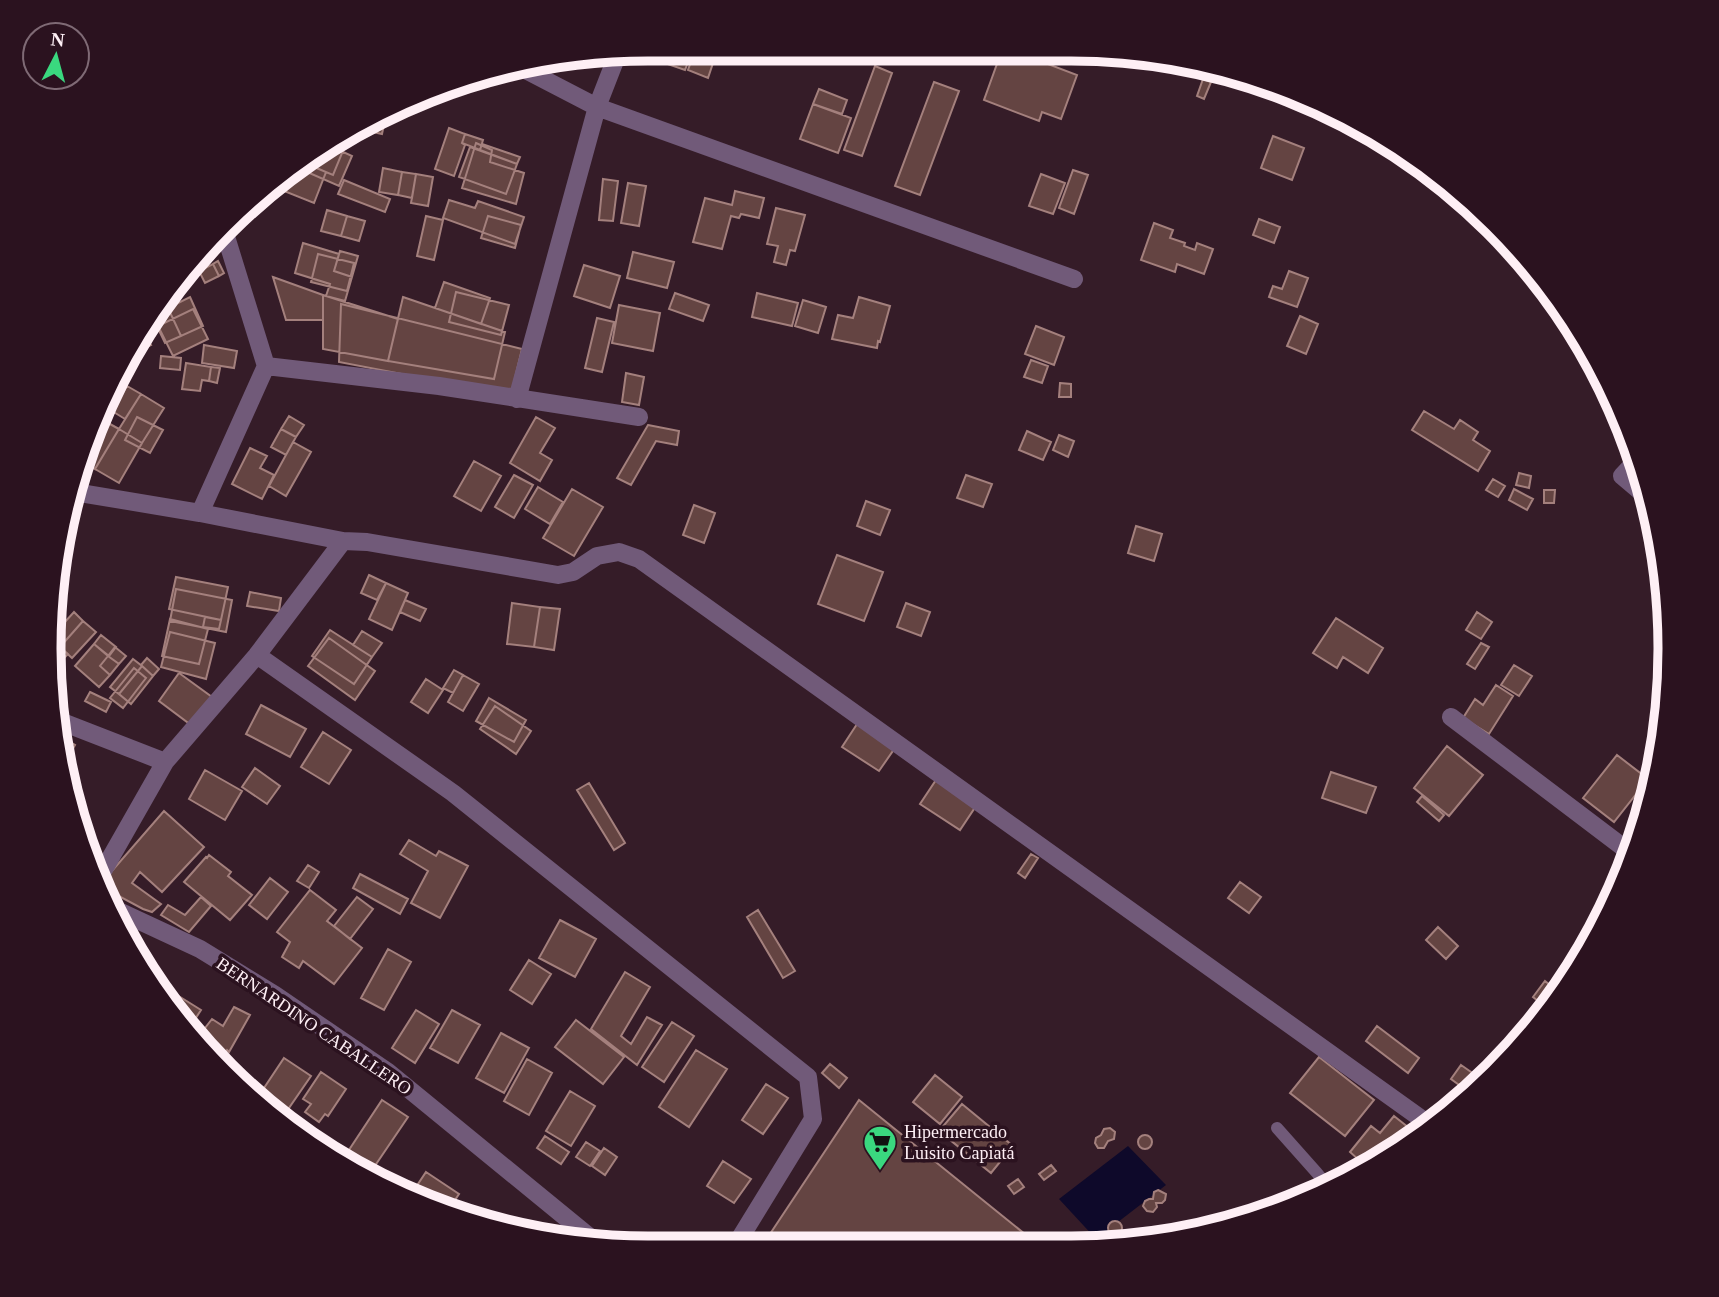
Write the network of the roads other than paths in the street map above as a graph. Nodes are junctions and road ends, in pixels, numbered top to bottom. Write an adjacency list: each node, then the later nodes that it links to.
1 (614, 63): 3 (street)
2 (532, 73): 3 (street)
3 (597, 107): 5 (street); 7 (street)
4 (227, 240): 6 (street)
5 (1074, 279)
6 (266, 366): 7 (street); 12 (street)
7 (517, 399): 8 (street)
8 (639, 417)
9 (1629, 468): 10 (street)
10 (1635, 487)
11 (82, 493): 12 (street)
12 (200, 513): 13 (street)
13 (343, 541): 14 (street); 21 (street)
14 (257, 655): 17 (street); 25 (street)
15 (1451, 716): 18 (street)
16 (66, 723): 17 (street)
17 (165, 762): 19 (street)
18 (1623, 847)
19 (104, 869)
20 (125, 914): 24 (street, BERNARDINO CABALLERO)
21 (1421, 1119)
22 (1278, 1129): 23 (lane)
23 (1322, 1179)
24 (583, 1232)
25 (741, 1236)

